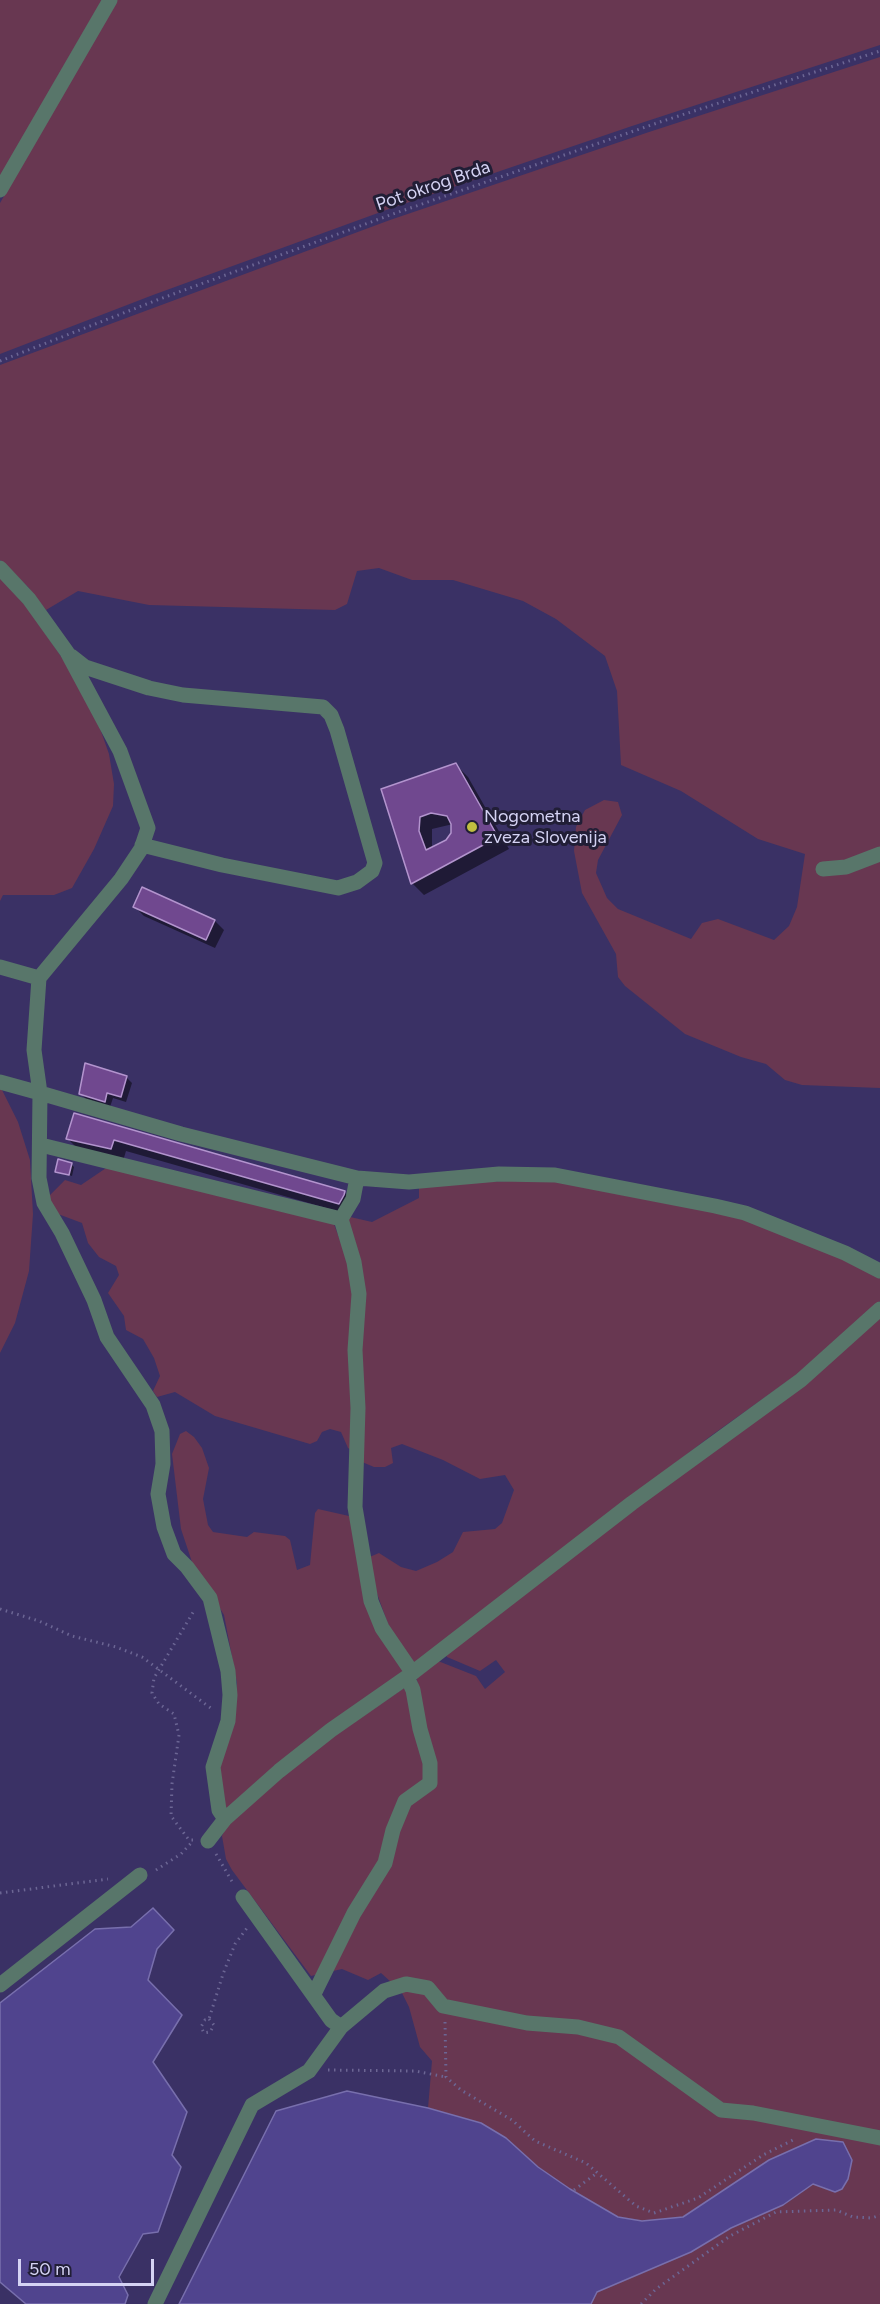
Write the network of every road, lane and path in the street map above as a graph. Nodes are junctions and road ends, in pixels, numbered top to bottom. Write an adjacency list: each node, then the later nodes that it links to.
1 (110, 0): 3 (street)
2 (880, 51): 4 (path, Pot okrog Brda)
3 (0, 190)
4 (0, 361)
5 (0, 568): 6 (street)
6 (67, 652): 7 (street); 7 (street)
7 (142, 845): 11 (street)
8 (880, 854): 9 (street)
9 (823, 869)
10 (0, 967): 11 (street)
11 (39, 978): 13 (street)
12 (0, 1082): 13 (street)
13 (40, 1093): 14 (street); 15 (street)
14 (41, 1145): 16 (street); 23 (street)
15 (357, 1178): 16 (street); 17 (street)
16 (341, 1219): 22 (street)
17 (880, 1271)
18 (880, 1309): 22 (street)
19 (200, 1604): 21 (path)
20 (0, 1609): 21 (path)
21 (160, 1669): 23 (path); 25 (path)
22 (409, 1675): 24 (street); 31 (street)
23 (228, 1721): 24 (street)
24 (225, 1819): 25 (street)
25 (201, 1840): 26 (path); 28 (path)
26 (140, 1875): 27 (path); 30 (street)
27 (0, 1893)
28 (243, 1897): 29 (street)
29 (257, 1918): 31 (street); 33 (path)
30 (0, 1985)
31 (314, 1994): 34 (street)
32 (443, 2006): 34 (street); 36 (path); 38 (street)
33 (209, 2019): 33 (path)
34 (341, 2027): 35 (street)
35 (309, 2071): 36 (path); 42 (street)
36 (446, 2077): 39 (path)
37 (800, 2138): 39 (path)
38 (880, 2138)
39 (597, 2173): 40 (path)
40 (574, 2190)
41 (880, 2215): 43 (path)
42 (155, 2304)
43 (641, 2304)

